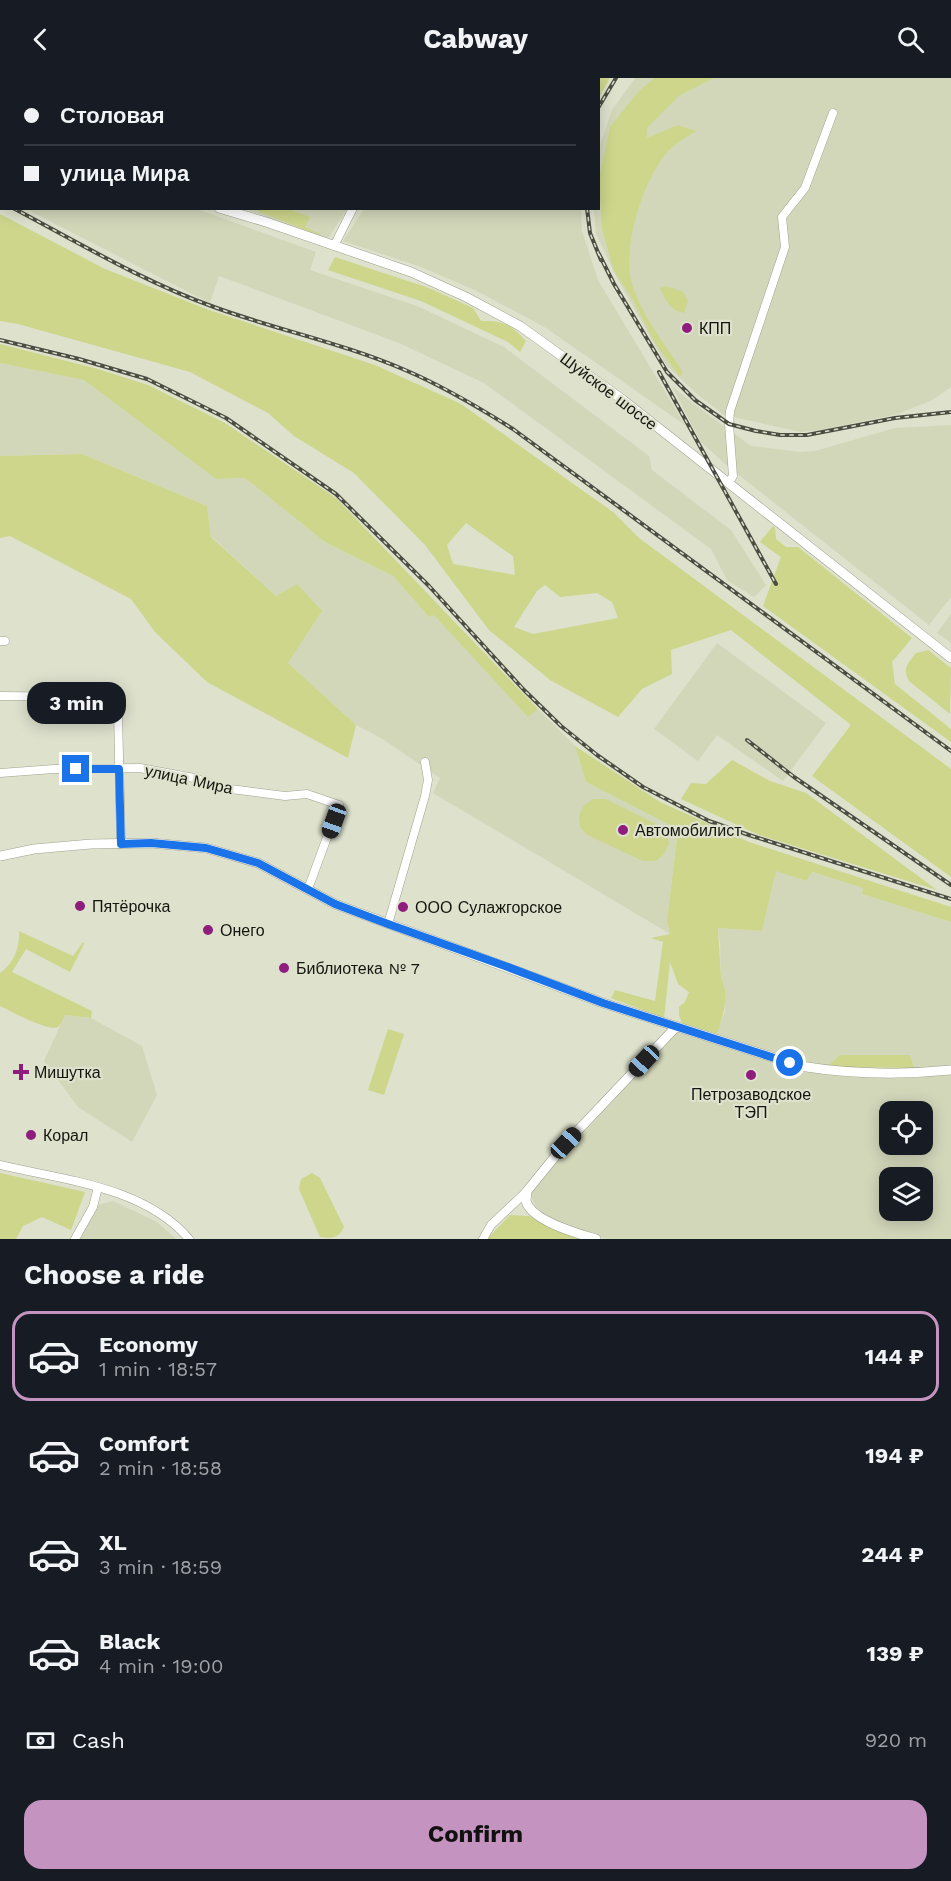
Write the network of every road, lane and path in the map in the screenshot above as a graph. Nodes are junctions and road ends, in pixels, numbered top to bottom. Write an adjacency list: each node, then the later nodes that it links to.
1 (833, 113): 5 (street)
2 (225, 210): 4 (main road, Шуйское шоссе)
3 (352, 210): 4 (street)
4 (334, 246): 5 (main road, Шуйское шоссе)
5 (729, 482): 6 (main road, Шуйское шоссе)
6 (951, 658)
7 (0, 696): 9 (street)
8 (425, 762): 14 (street)
9 (119, 769): 10 (street, улица Мира); 11 (street); 13 (street, улица Мира)
10 (0, 773)
11 (121, 844): 12 (main road); 13 (main road)
12 (0, 855)
13 (308, 889): 14 (main road)
14 (388, 924): 15 (main road)
15 (675, 1028): 16 (main road); 19 (main road)
16 (951, 1070)
17 (0, 1165): 18 (street)
18 (98, 1187): 20 (street); 21 (street)
19 (527, 1191): 22 (street); 23 (main road)
20 (75, 1239)
21 (189, 1239)
22 (483, 1239)
23 (596, 1239)

